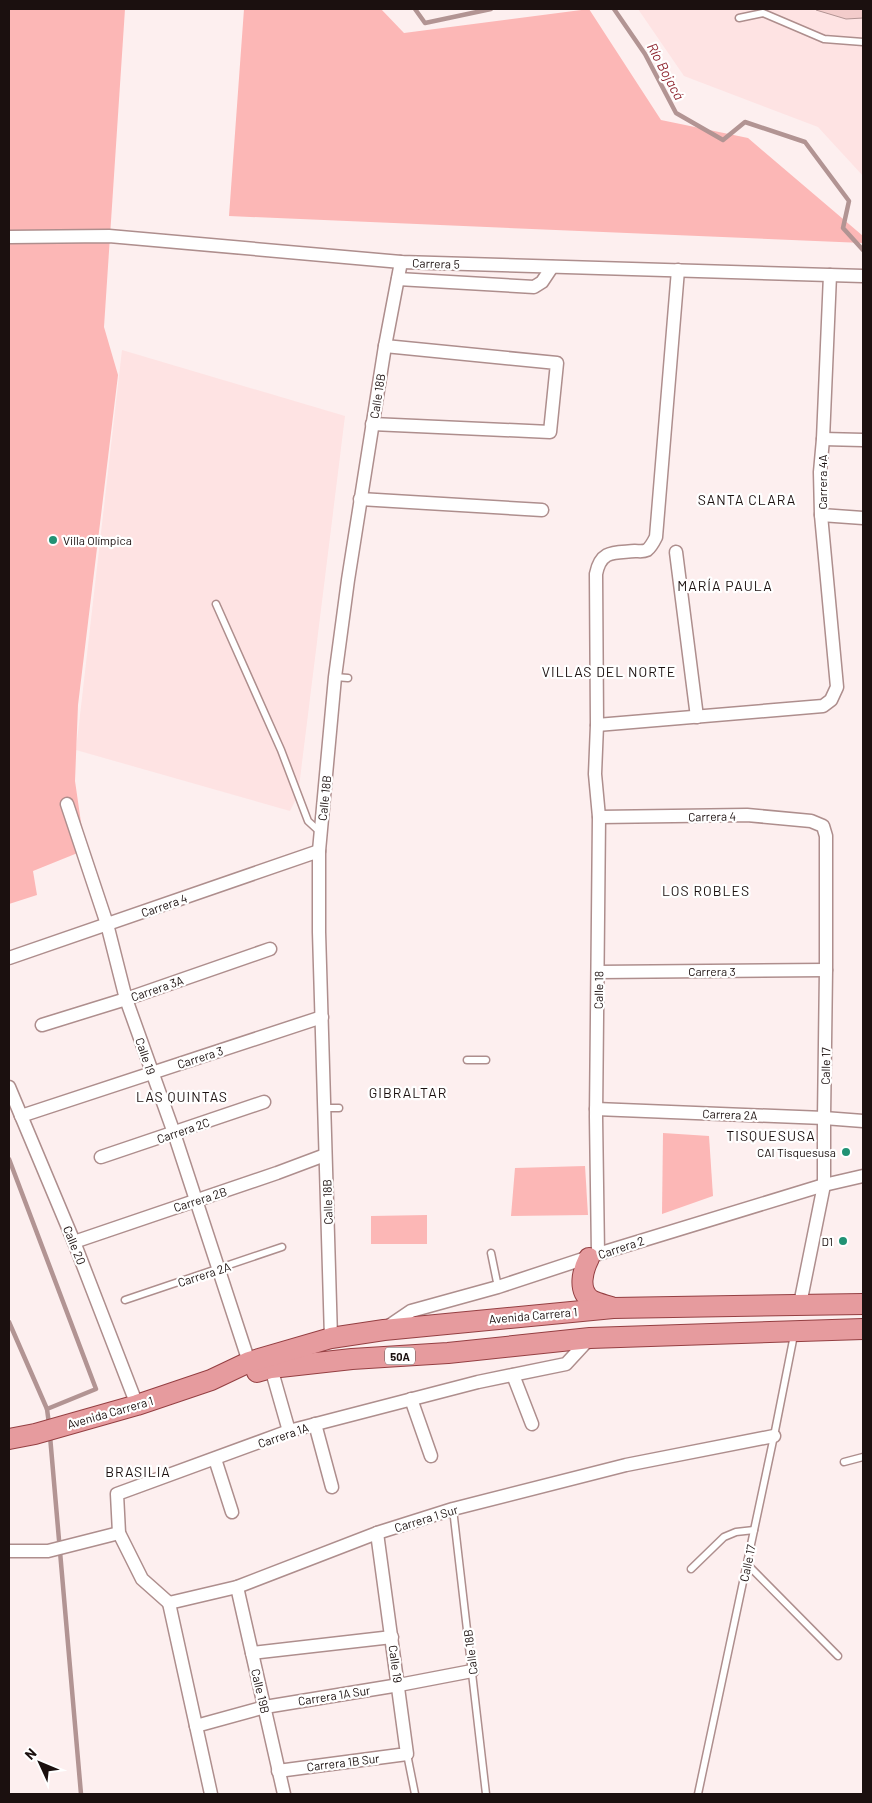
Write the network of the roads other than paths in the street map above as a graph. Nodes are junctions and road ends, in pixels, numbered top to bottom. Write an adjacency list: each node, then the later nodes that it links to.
1 (739, 18): 2 (lane)
2 (863, 42)
3 (9, 237): 4 (street, Carrera 5)
4 (401, 262): 5 (street, Carrera 5); 9 (street, Calle 18B)
5 (552, 267): 6 (street, Carrera 5); 9 (street)
6 (678, 270): 7 (street, Carrera 5); 21 (street, Calle 18)
7 (830, 275): 8 (street, Carrera 5); 12 (street, Carrera 4A)
8 (863, 276)
9 (398, 279): 10 (street, Calle 18B)
10 (385, 346): 11 (street, Calle 18B); 11 (street)
11 (372, 424): 14 (street, Calle 18B)
12 (823, 439): 13 (street); 16 (street, Carrera 4A)
13 (863, 440)
14 (360, 499): 15 (street); 25 (street, Calle 18B)
15 (542, 510)
16 (821, 515): 17 (street, Carrera 4A); 20 (street)
17 (863, 518)
18 (676, 552): 20 (street)
19 (216, 604): 25 (lane)
20 (697, 717): 21 (street)
21 (597, 725): 23 (street, Calle 18)
22 (67, 804): 27 (street, Calle 19)
23 (599, 817): 24 (street, Carrera 4); 31 (street, Calle 18)
24 (823, 826): 30 (street, Calle 17)
25 (320, 832): 26 (street, Calle 18B)
26 (319, 851): 27 (street, Carrera 4); 33 (street, Calle 18B)
27 (107, 924): 29 (street, Carrera 4); 32 (street, Calle 19)
28 (270, 949): 32 (street, Carrera 3A)
29 (9, 958)
30 (826, 970): 31 (street, Carrera 3); 44 (street, Calle 17)
31 (598, 972): 42 (street, Calle 18)
32 (126, 999): 34 (street, Carrera 3A); 37 (street, Calle 19)
33 (322, 1017): 37 (street, Carrera 3); 40 (street, Calle 18B)
34 (42, 1025)
35 (467, 1060): 36 (lane)
36 (486, 1060)
37 (152, 1073): 43 (street, Carrera 3); 46 (street, Calle 19)
38 (9, 1087): 43 (street, Calle 20)
39 (264, 1102): 46 (street, Carrera 2C)
40 (324, 1108): 41 (lane); 47 (street, Calle 18B)
41 (339, 1108)
42 (596, 1108): 44 (street, Carrera 2A); 55 (street, Calle 18)
43 (21, 1116): 52 (street, Calle 20)
44 (824, 1118): 45 (street, Carrera 2A); 50 (street, Calle 17)
45 (863, 1121)
46 (174, 1134): 48 (street, Carrera 2C); 51 (street, Calle 19)
47 (326, 1155): 51 (street, Carrera 2B); 66 (street, Calle 18B)
48 (101, 1157)
49 (863, 1176): 50 (street, Carrera 2)
50 (824, 1185): 55 (street, Carrera 2); 59 (street, Calle 17)
51 (196, 1200): 52 (street, Carrera 2B); 56 (street, Calle 19)
52 (74, 1242): 75 (street, Calle 20)
53 (282, 1247): 56 (lane, Carrera 2A)
54 (491, 1253): 57 (lane)
55 (594, 1256): 57 (street, Carrera 2); 61 (main road)
56 (219, 1269): 58 (lane, Carrera 2A); 70 (street, Calle 19)
57 (498, 1288): 63 (street, Carrera 2)
58 (125, 1300)
59 (800, 1304): 60 (main road, Avenida Carrera 1 / 50A); 61 (main road, Avenida Carrera 1 / 50A)
60 (863, 1304)
61 (613, 1308): 62 (main road, Avenida Carrera 1 / 50A)
62 (536, 1316): 63 (main road, Avenida Carrera 1 / 50A); 68 (main road)
63 (384, 1330): 66 (main road, Avenida Carrera 1 / 50A); 69 (main road)
64 (863, 1330): 65 (main road, Avenida Carrera 1 / 50A)
65 (794, 1331): 67 (main road, Avenida Carrera 1 / 50A); 79 (lane, Calle 17)
66 (331, 1338): 70 (main road, Avenida Carrera 1 / 50A)
67 (590, 1338): 68 (main road, Avenida Carrera 1 / 50A); 72 (street, Carrera 1A)
68 (481, 1349): 69 (main road, Avenida Carrera 1 / 50A)
69 (352, 1359): 71 (main road, Avenida Carrera 1 / 50A)
70 (249, 1362): 73 (main road, Avenida Carrera 1 / 50A)
71 (271, 1368): 73 (main road, Avenida Carrera 1 / 50A); 78 (street)
72 (513, 1375): 74 (street, Carrera 1A); 77 (street)
73 (211, 1380): 75 (main road, Avenida Carrera 1 / 50A)
74 (411, 1399): 76 (street, Carrera 1A); 81 (street)
75 (137, 1405): 80 (main road, Avenida Carrera 1 / 50A)
76 (315, 1424): 78 (street, Carrera 1A); 85 (street)
77 (532, 1424)
78 (289, 1431): 83 (street, Carrera 1A)
79 (774, 1436): 86 (street, Carrera 1 Sur); 88 (lane, Calle 17)
80 (9, 1439)
81 (431, 1456)
82 (863, 1458): 84 (lane)
83 (215, 1459): 87 (street); 89 (street, Carrera 1A)
84 (844, 1462)
85 (332, 1487)
86 (453, 1509): 90 (street, Carrera 1 Sur); 99 (lane, Calle 18B)
87 (232, 1512)
88 (754, 1530): 92 (lane, Calle 17); 93 (lane)
89 (119, 1533): 91 (street); 95 (street)
90 (377, 1533): 94 (street, Carrera 1 Sur); 96 (street, Calle 19)
91 (9, 1551)
92 (747, 1564): 98 (lane); 109 (lane, Calle 17)
93 (691, 1568)
94 (237, 1587): 95 (street, Carrera 1 Sur); 97 (street, Calle 19B)
95 (169, 1603): 102 (street)
96 (392, 1637): 97 (street); 100 (street, Calle 19)
97 (252, 1653): 101 (street, Calle 19B)
98 (838, 1656)
99 (472, 1670): 100 (street, Carrera 1A Sur); 108 (lane, Calle 18B)
100 (399, 1685): 101 (street, Carrera 1A Sur); 103 (street, Calle 19)
101 (265, 1706): 102 (street, Carrera 1A Sur); 104 (street, Calle 19B)
102 (196, 1726): 105 (street)
103 (407, 1754): 104 (street, Carrera 1B Sur); 107 (lane, Calle 19)
104 (278, 1771): 106 (street, Calle 19B)
105 (211, 1794)
106 (284, 1794)
107 (415, 1794)
108 (486, 1794)
109 (698, 1794)

